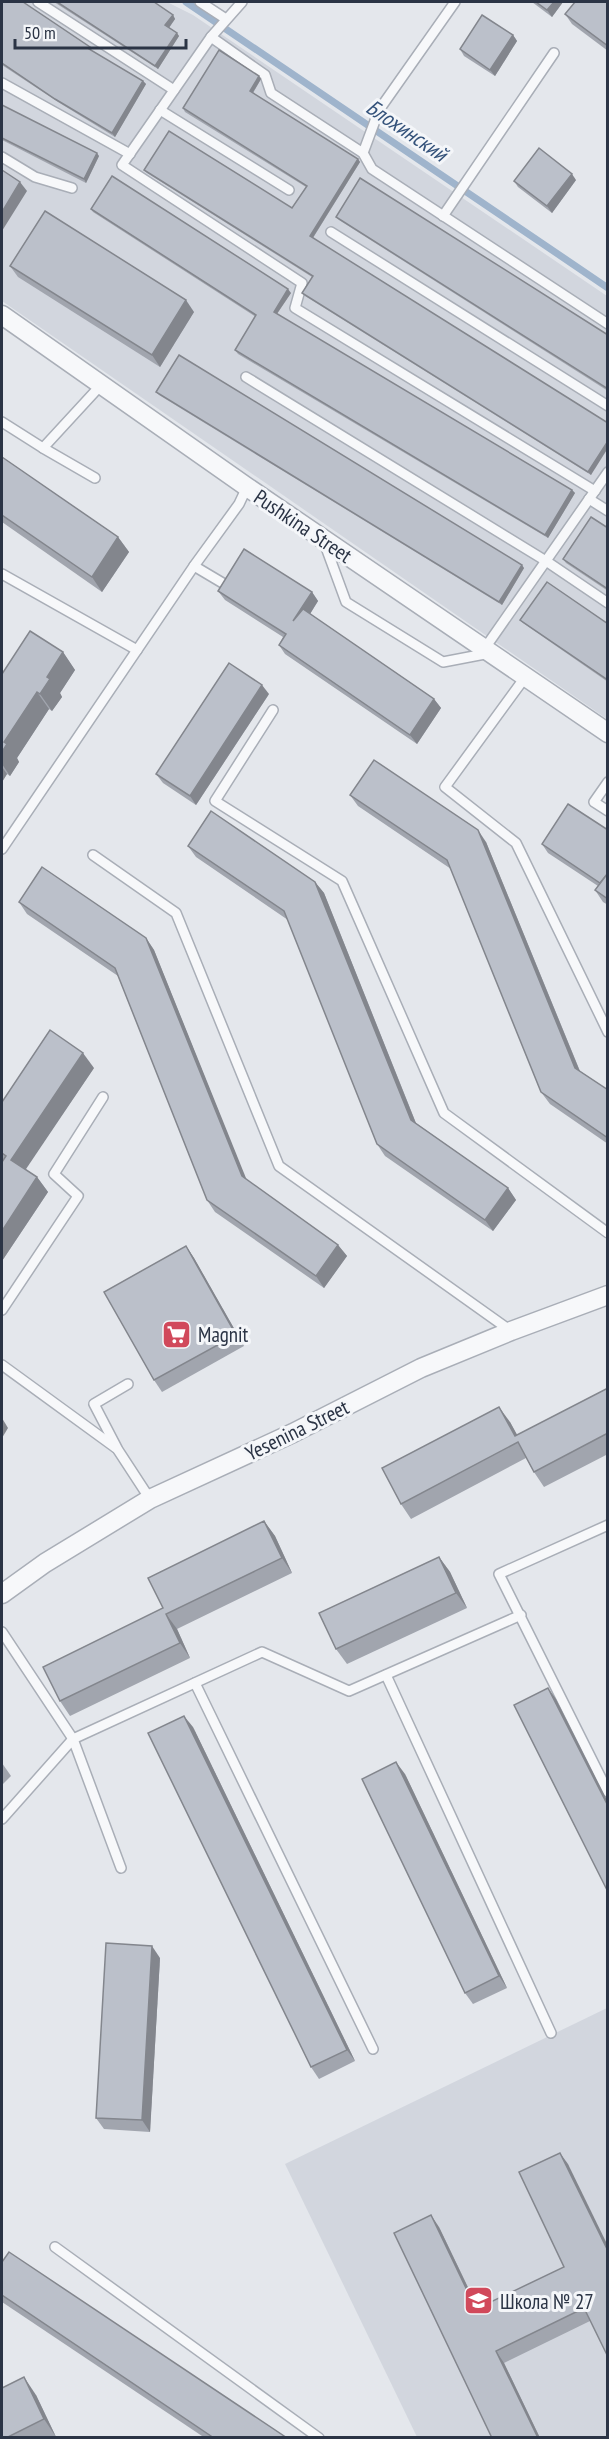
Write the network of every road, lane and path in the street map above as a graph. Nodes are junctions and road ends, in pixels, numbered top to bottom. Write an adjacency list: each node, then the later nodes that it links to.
1 (38, 2): 9 (lane)
2 (200, 2): 5 (lane)
3 (242, 2): 5 (lane)
4 (455, 2): 11 (lane)
5 (226, 20): 6 (lane)
6 (212, 35): 9 (lane); 11 (lane)
7 (554, 53): 16 (lane)
8 (2, 83): 12 (lane)
9 (174, 90): 10 (lane)
10 (160, 110): 12 (lane); 15 (lane)
11 (363, 153): 16 (lane)
12 (130, 154): 28 (lane)
13 (2, 157): 14 (lane)
14 (72, 188)
15 (289, 190)
16 (443, 216): 19 (lane)
17 (331, 232): 22 (lane)
18 (2, 315): 21 (street, Pushkina Street)
19 (608, 324)
20 (246, 376): 31 (lane)
21 (101, 385): 24 (lane); 27 (street, Pushkina Street)
22 (608, 406)
23 (2, 422): 24 (lane)
24 (43, 448): 26 (lane)
25 (608, 472): 28 (lane)
26 (96, 478)
27 (247, 488): 30 (street, Pushkina Street); 32 (lane)
28 (592, 495): 29 (lane); 31 (lane)
29 (608, 512)
30 (323, 538): 37 (street, Pushkina Street); 37 (lane)
31 (546, 561): 35 (lane); 37 (lane)
32 (194, 566): 34 (lane); 36 (lane)
33 (2, 574): 36 (lane)
34 (226, 585)
35 (608, 603)
36 (137, 650): 43 (lane)
37 (489, 651): 38 (street, Pushkina Street)
38 (526, 676): 40 (street, Pushkina Street); 45 (lane)
39 (273, 710): 47 (lane)
40 (608, 733)
41 (608, 782): 42 (lane)
42 (608, 812)
43 (2, 849)
44 (93, 855): 50 (lane)
45 (608, 1032)
46 (103, 1097): 49 (lane)
47 (608, 1233)
48 (608, 1295): 50 (street, Yesenina Street)
49 (2, 1310)
50 (511, 1330): 54 (street, Yesenina Street)
51 (2, 1365): 53 (lane)
52 (128, 1384): 53 (lane)
53 (118, 1450): 54 (lane)
54 (150, 1499): 56 (street, Yesenina Street)
55 (608, 1525): 57 (lane)
56 (2, 1593)
57 (521, 1615): 59 (lane); 62 (lane)
58 (2, 1632): 61 (lane)
59 (386, 1675): 60 (lane); 65 (lane)
60 (195, 1683): 61 (lane); 66 (lane)
61 (73, 1739): 63 (lane); 64 (lane)
62 (608, 1792)
63 (2, 1819)
64 (121, 1868)
65 (551, 2033)
66 (373, 2049)
67 (55, 2247): 68 (lane)
68 (319, 2438)

